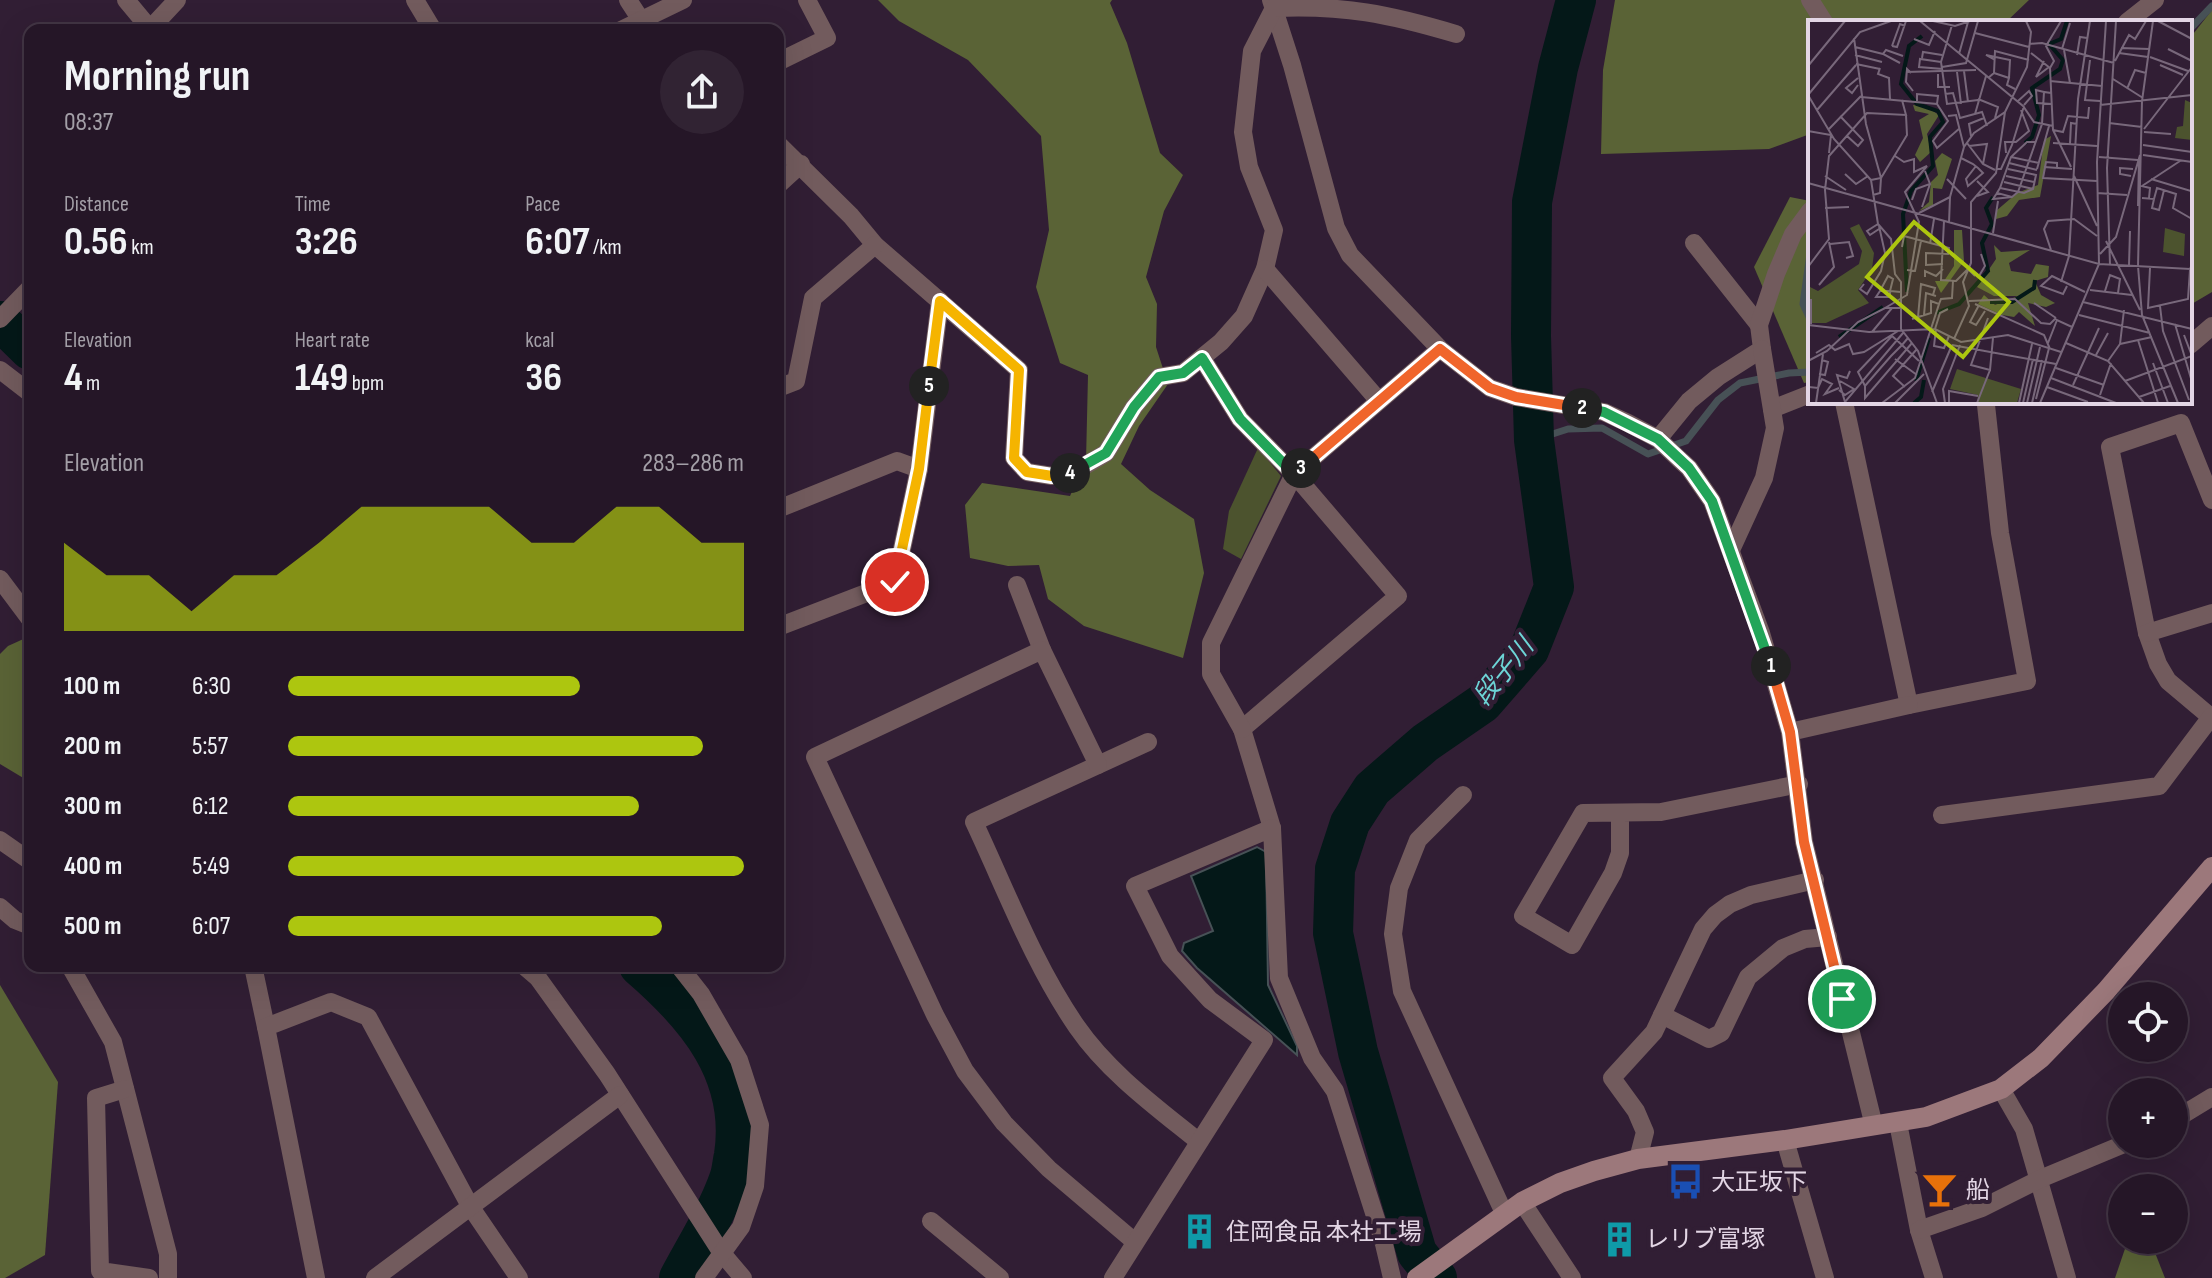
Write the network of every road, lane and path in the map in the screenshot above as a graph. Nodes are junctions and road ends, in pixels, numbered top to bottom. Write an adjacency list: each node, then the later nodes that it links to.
1 (126, 0): 13 (street)
2 (177, 0): 14 (street)
3 (415, 0): 15 (street)
4 (628, 0): 16 (street)
5 (683, 0): 17 (street)
6 (807, 0): 19 (street)
7 (1810, 0): 11 (street)
8 (2155, 0): 12 (street)
9 (1307, 3): 10 (street); 18 (street)
10 (1272, 4): 26 (street); 33 (street)
11 (1823, 20)
12 (2130, 20)
13 (146, 24)
14 (155, 24)
15 (429, 24)
16 (645, 24)
17 (647, 24)
18 (1456, 34)
19 (784, 59)
20 (784, 149): 21 (street)
21 (801, 164): 22 (street); 25 (street)
22 (784, 180)
23 (1808, 214): 30 (street)
24 (1694, 243): 30 (street)
25 (875, 245): 28 (street); 37 (street)
26 (1265, 269): 35 (street); 40 (street)
27 (24, 294): 29 (street)
28 (940, 301): 35 (street); 45 (street)
29 (2, 316)
30 (1759, 325): 34 (street)
31 (2212, 326): 32 (street)
32 (2192, 343)
33 (1440, 349): 40 (street); 44 (street)
34 (1763, 356): 41 (street); 44 (street)
35 (1202, 358): 46 (street)
36 (0, 370): 38 (street)
37 (784, 386)
38 (24, 388)
39 (1808, 394): 41 (street)
40 (1379, 401): 46 (street)
41 (1771, 401): 49 (street)
42 (1844, 404): 57 (street)
43 (1985, 404): 57 (street)
44 (1659, 440): 49 (street)
45 (919, 469): 48 (street); 54 (street)
46 (1294, 474): 59 (street); 59 (street)
47 (2212, 500): 55 (street)
48 (784, 507)
49 (1731, 550): 60 (street)
50 (0, 579): 52 (street)
51 (1017, 585): 56 (street)
52 (24, 611)
53 (2212, 613): 55 (street)
54 (784, 625)
55 (2147, 633): 58 (street)
56 (1042, 650): 62 (street); 98 (street)
57 (1909, 705): 60 (street)
58 (2212, 717): 66 (street)
59 (1242, 729): 67 (street)
60 (1790, 732): 63 (street)
61 (1148, 742): 62 (street)
62 (1098, 765): 89 (street)
63 (1799, 784): 65 (street); 71 (street)
64 (1463, 795): 95 (street)
65 (1620, 813): 65 (street)
66 (1942, 815)
67 (1272, 828): 89 (street); 109 (street)
68 (0, 840): 69 (street)
69 (24, 857)
70 (2212, 867): 82 (street)
71 (1815, 880): 74 (street); 79 (street)
72 (0, 907): 73 (street)
73 (24, 924)
74 (1828, 937): 79 (street); 87 (street)
75 (73, 972): 81 (street)
76 (254, 972): 80 (street)
77 (531, 972): 83 (street)
78 (684, 972): 99 (street)
79 (1662, 1015): 91 (street)
80 (266, 1027): 94 (street); 102 (street)
81 (125, 1089): 100 (street); 101 (street)
82 (2001, 1089): 86 (street); 92 (street)
83 (620, 1095): 94 (street); 99 (street)
84 (2212, 1097): 85 (street)
85 (2188, 1112)
86 (1898, 1123): 87 (street); 97 (street)
87 (1874, 1126): 88 (street)
88 (1785, 1140): 91 (street); 112 (street)
89 (1198, 1141): 98 (street)
90 (2108, 1151): 92 (street)
91 (1638, 1159): 93 (street)
92 (2040, 1179): 97 (street); 114 (street)
93 (1522, 1202): 95 (street); 111 (street)
94 (470, 1206): 103 (street); 104 (street)
95 (1504, 1213): 110 (street)
96 (931, 1221): 107 (street)
97 (1919, 1230): 113 (street)
98 (1135, 1242): 108 (street)
99 (721, 1252): 105 (street); 106 (street)
100 (149, 1278)
101 (168, 1278)
102 (316, 1278)
103 (375, 1278)
104 (519, 1278)
105 (704, 1278)
106 (743, 1278)
107 (1000, 1278)
108 (1113, 1278)
109 (1392, 1278)
110 (1417, 1278)
111 (1572, 1278)
112 (1825, 1278)
113 (1934, 1278)
114 (2067, 1278)

